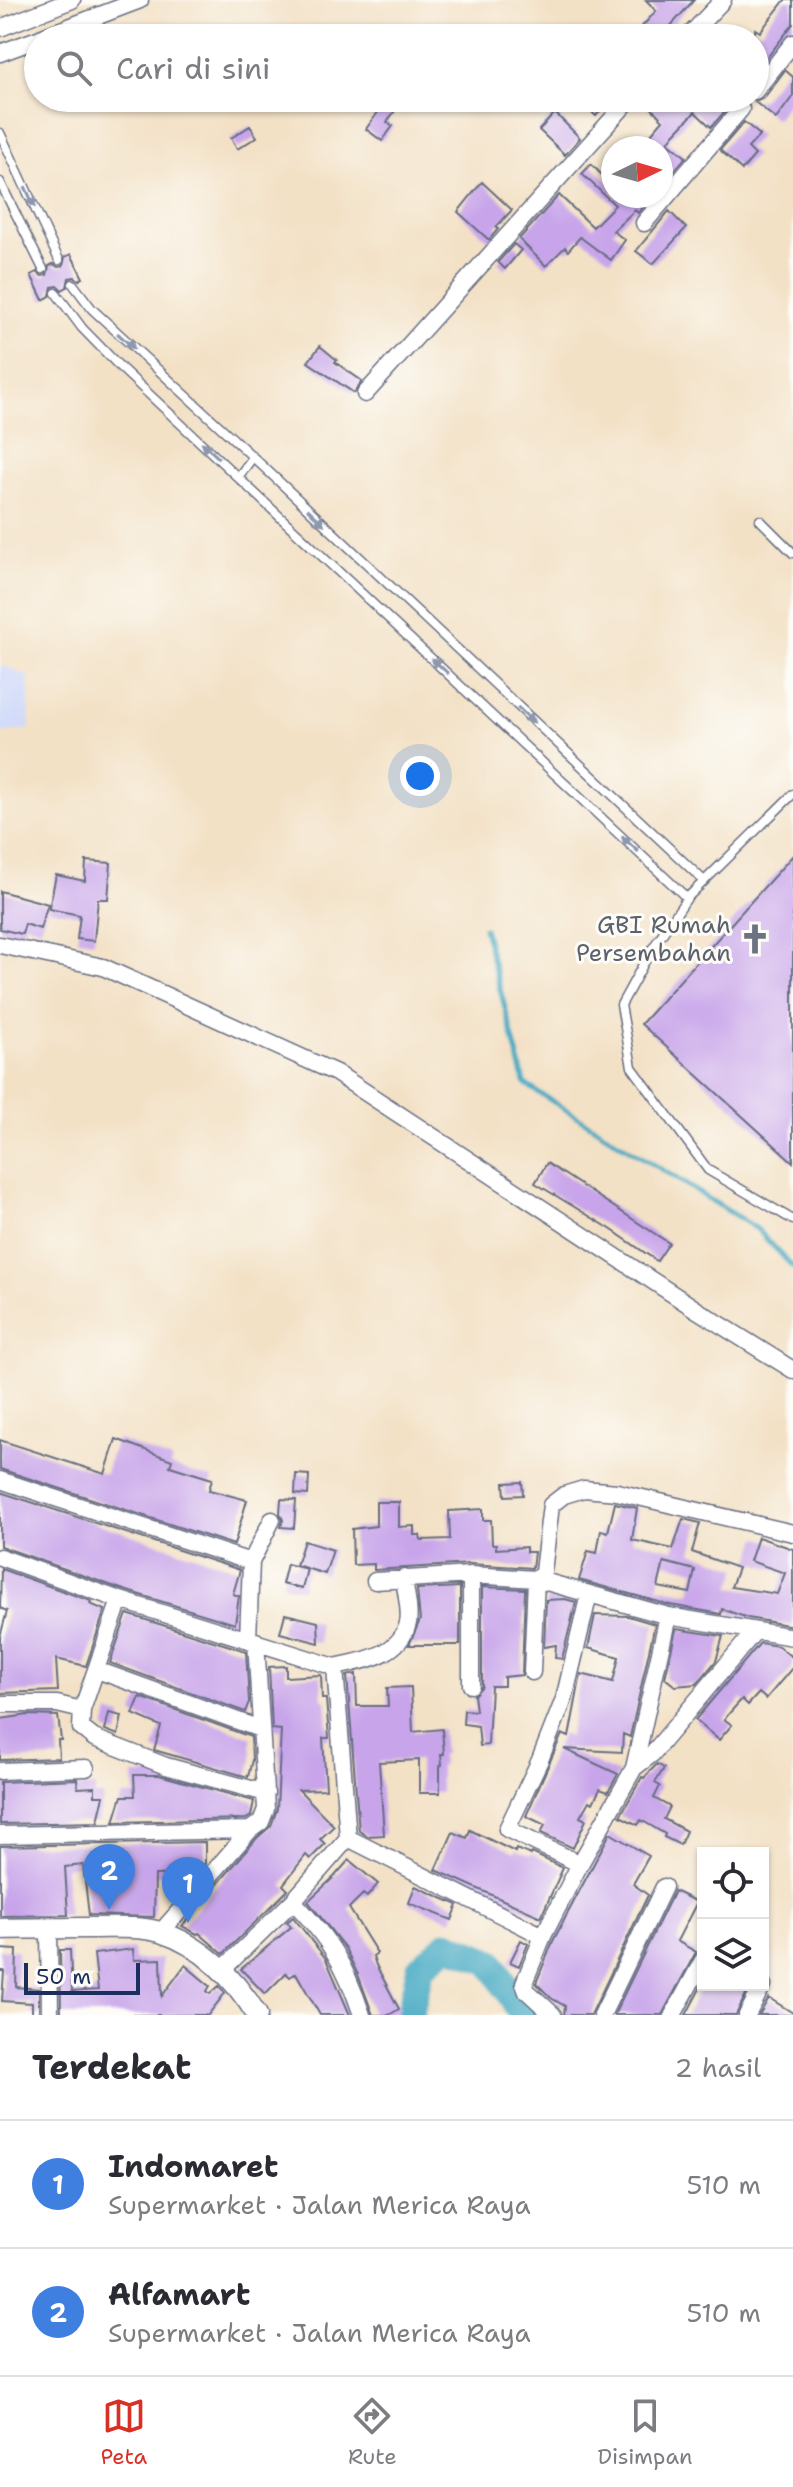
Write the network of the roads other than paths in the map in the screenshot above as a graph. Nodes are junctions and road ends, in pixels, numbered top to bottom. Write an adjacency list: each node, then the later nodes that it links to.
1 (72, 0): 6 (street)
2 (140, 0): 4 (street)
3 (723, 0): 5 (street)
4 (76, 24)
5 (700, 24)
6 (0, 28)
7 (793, 43): 10 (street)
8 (24, 44): 9 (street)
9 (0, 53)
10 (769, 73)
11 (618, 112): 20 (street)
12 (732, 112): 15 (street)
13 (0, 133): 16 (lane, one-way to 16)
14 (0, 182): 17 (lane)
15 (644, 223)
16 (59, 260)
17 (43, 269)
18 (73, 284): 21 (lane, one-way to 21)
19 (56, 293): 22 (lane, one-way to 19)
20 (365, 394)
21 (253, 457): 22 (lane); 26 (lane, one-way to 26)
22 (239, 476): 27 (lane, one-way to 22)
23 (760, 520): 24 (lane)
24 (793, 553)
25 (793, 794): 26 (lane)
26 (703, 880): 27 (lane)
27 (687, 898): 29 (lane)
28 (0, 945): 30 (street)
29 (793, 1220)
30 (793, 1370)
31 (0, 1480): 35 (street)
32 (272, 1520): 35 (street)
33 (793, 1533): 38 (street)
34 (0, 1557): 41 (street)
35 (251, 1562): 45 (street)
36 (471, 1575): 37 (street); 38 (street); 49 (street)
37 (404, 1578): 39 (street); 46 (street)
38 (539, 1580): 40 (street); 48 (street)
39 (375, 1581)
40 (589, 1594): 42 (street); 60 (street)
41 (120, 1600): 45 (street); 47 (street)
42 (668, 1616): 43 (street); 54 (street)
43 (755, 1631): 44 (street); 54 (street)
44 (793, 1637)
45 (252, 1640): 46 (street); 52 (street)
46 (335, 1667): 59 (street)
47 (97, 1670): 51 (street); 52 (street)
48 (532, 1672)
49 (471, 1685)
50 (0, 1704): 51 (street)
51 (82, 1710): 56 (street)
52 (260, 1729): 56 (street)
53 (86, 1768): 55 (street)
54 (634, 1768): 60 (street)
55 (0, 1771)
56 (266, 1793): 57 (street)
57 (250, 1830): 58 (street); 65 (street)
58 (0, 1835)
59 (348, 1838): 62 (street); 66 (street)
60 (580, 1864): 66 (street)
61 (664, 1887): 74 (street)
62 (293, 1901): 67 (street); 72 (street)
63 (49, 1928): 64 (street); 65 (street); 70 (street)
64 (0, 1929)
65 (161, 1932): 67 (street)
66 (543, 1936): 73 (street)
67 (222, 1970): 71 (street)
68 (697, 1971): 75 (street)
69 (760, 1991): 76 (street)
70 (50, 2015)
71 (257, 2015)
72 (362, 2015)
73 (553, 2015)
74 (602, 2015)
75 (673, 2015)
76 (747, 2015)

